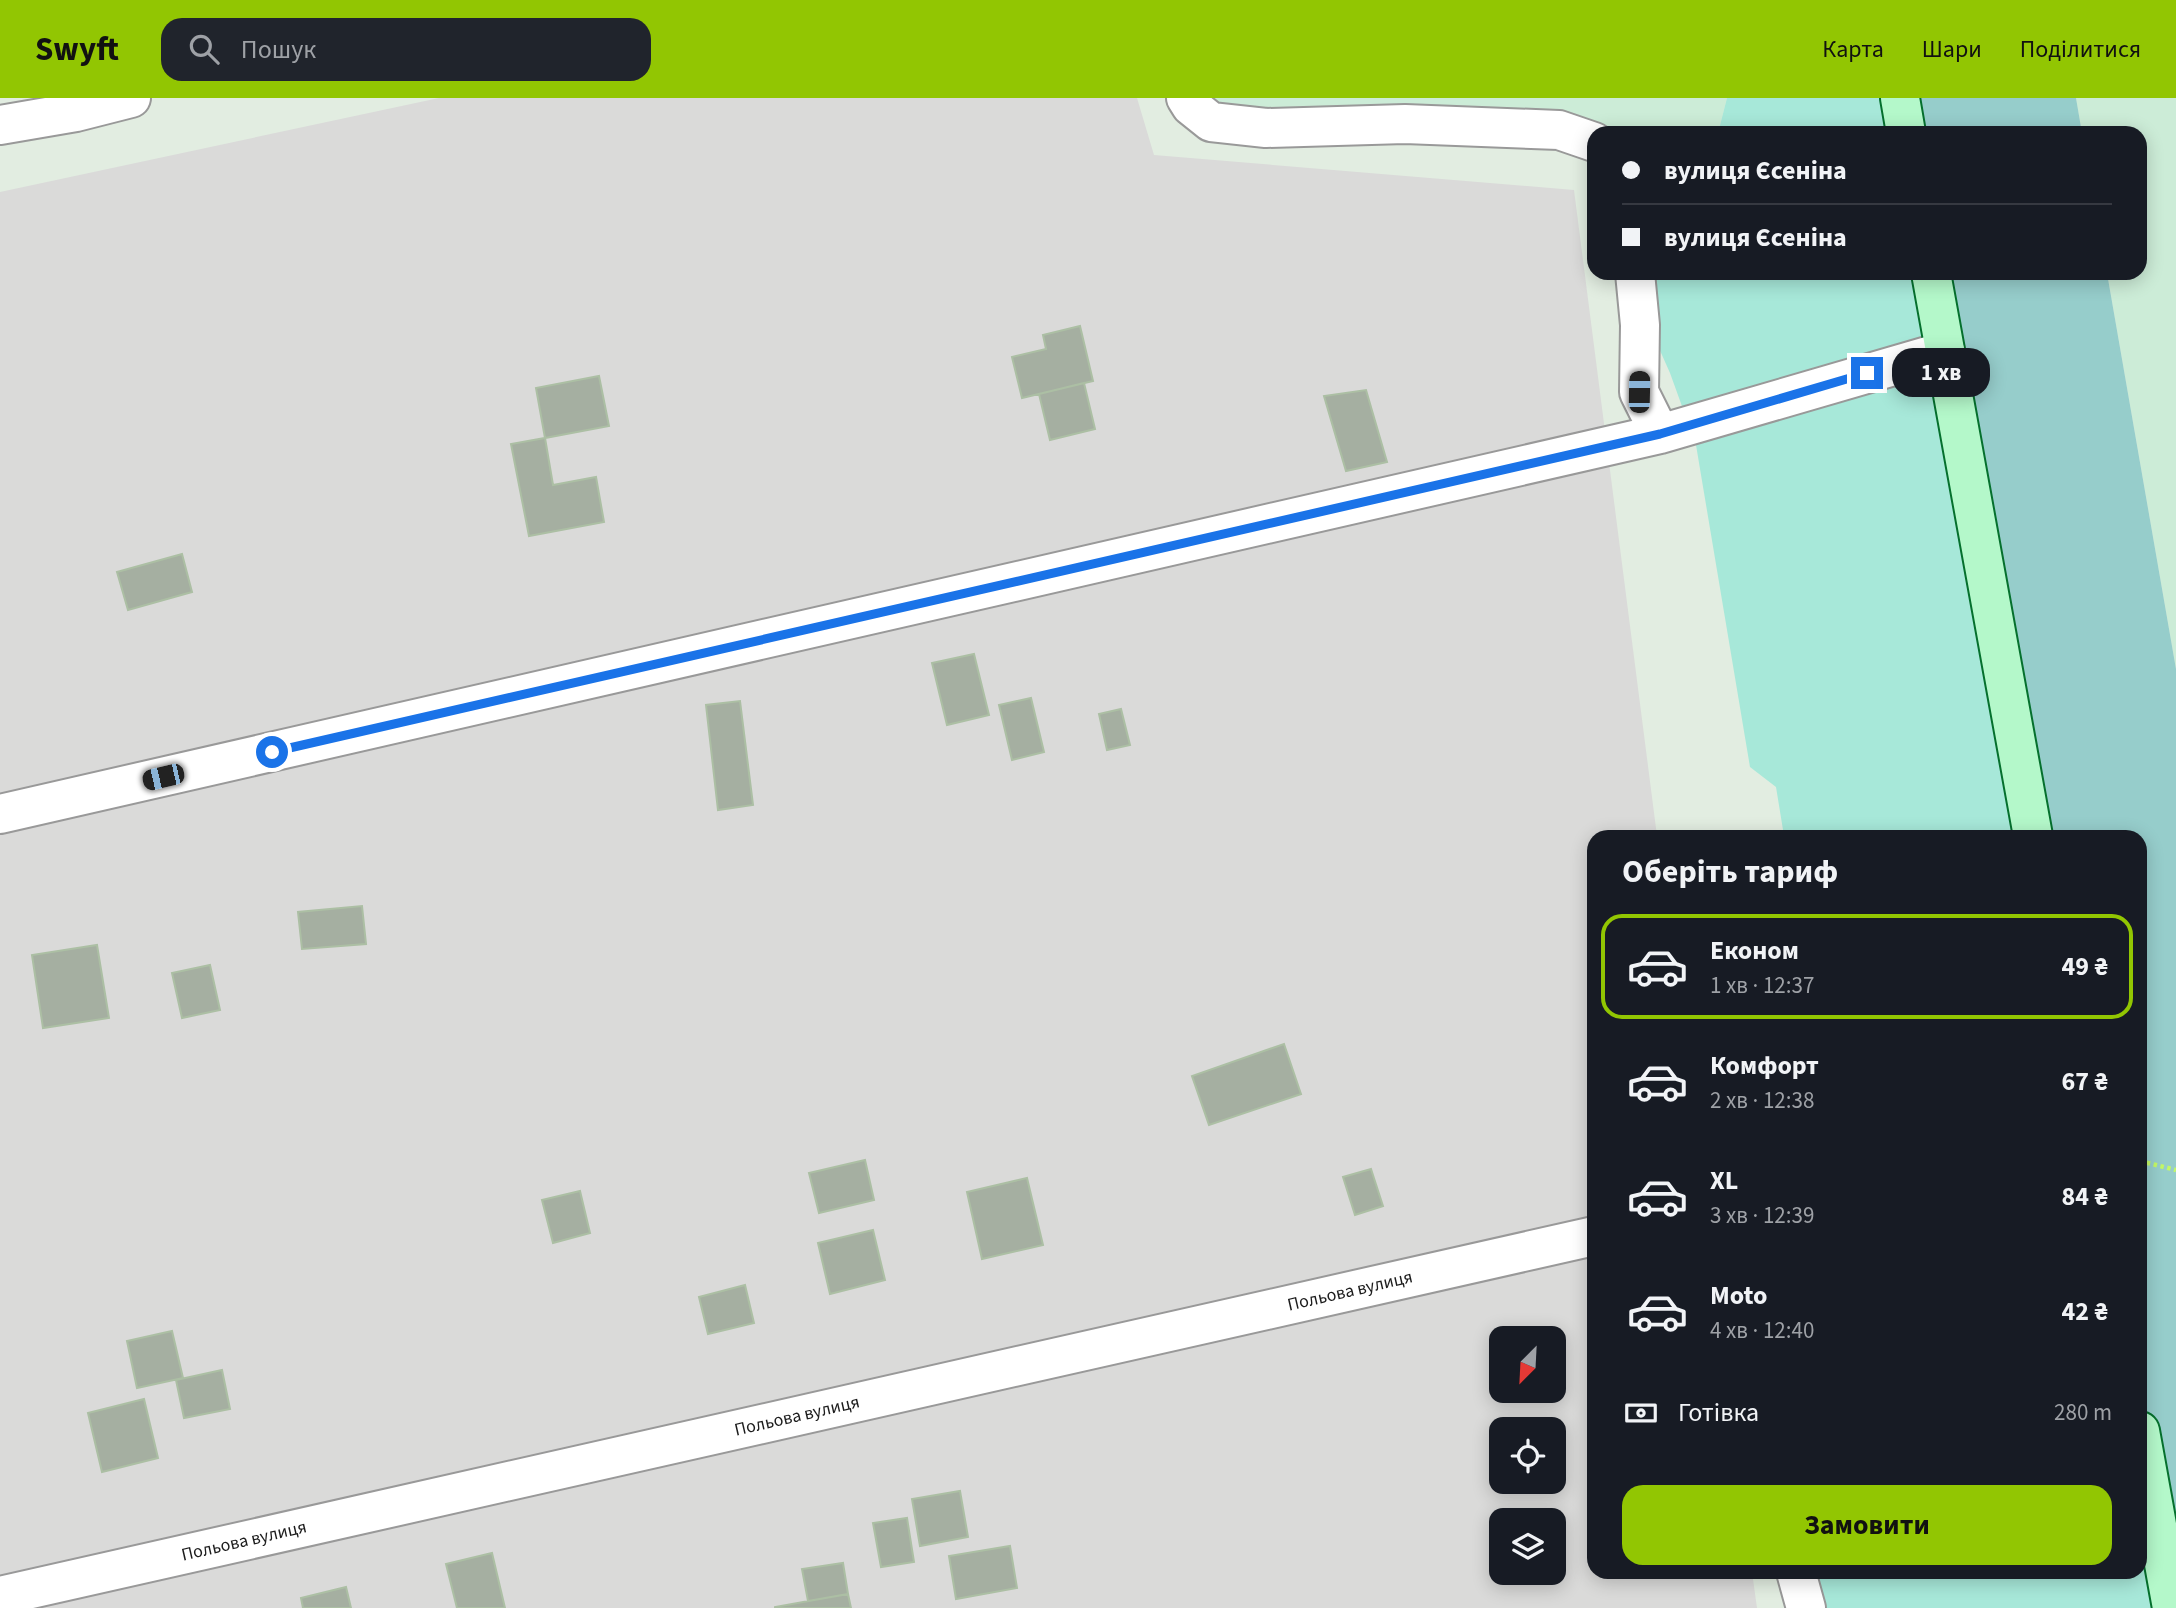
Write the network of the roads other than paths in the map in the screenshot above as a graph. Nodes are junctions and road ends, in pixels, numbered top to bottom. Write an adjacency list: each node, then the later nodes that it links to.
1 (131, 98): 4 (street)
2 (1186, 98): 6 (street)
3 (1900, 98): 5 (main road)
4 (0, 125)
5 (1905, 126)
6 (1587, 140)
7 (1636, 280): 10 (street)
8 (1932, 280): 9 (main road)
9 (1945, 351): 10 (street); 12 (main road)
10 (1660, 434): 11 (street)
11 (0, 814)
12 (2032, 830)
13 (1587, 1238): 16 (street, Польова вулиця)
14 (2147, 1470): 18 (main road)
15 (1798, 1579): 17 (street)
16 (0, 1596)
17 (1806, 1608)
18 (2172, 1608)

